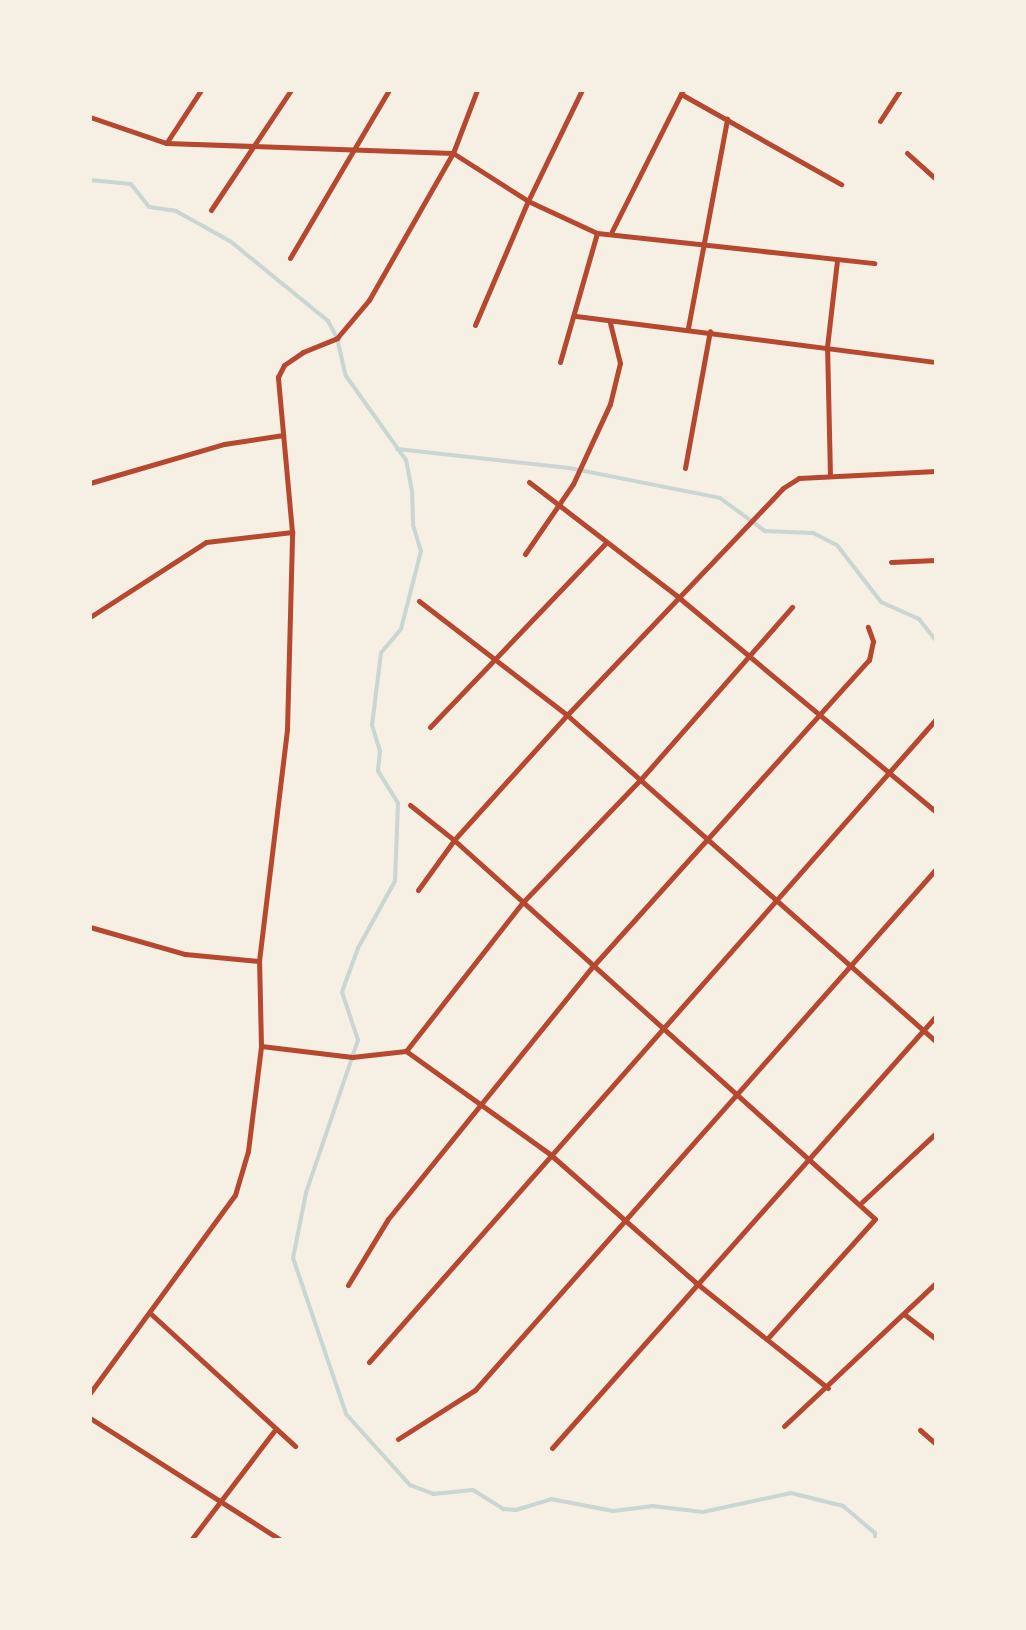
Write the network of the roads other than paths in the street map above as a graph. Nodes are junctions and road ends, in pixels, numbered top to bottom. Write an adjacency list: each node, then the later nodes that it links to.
1 (201, 90): 11 (street)
2 (290, 90): 12 (street)
3 (389, 90): 13 (street)
4 (477, 90): 14 (street)
5 (582, 90): 18 (street)
6 (900, 90): 10 (street)
7 (682, 92): 9 (street); 20 (street)
8 (90, 117): 11 (street)
9 (726, 119): 17 (street); 22 (street)
10 (880, 121)
11 (166, 143): 12 (street)
12 (251, 146): 13 (street); 19 (street)
13 (356, 150): 14 (street); 23 (street)
14 (453, 153): 18 (street); 34 (street)
15 (907, 153): 16 (street)
16 (936, 179)
17 (842, 184)
18 (528, 201): 21 (street); 28 (street)
19 (211, 210)
20 (612, 231): 21 (street); 22 (street)
21 (596, 232): 26 (street)
22 (705, 242): 24 (street); 29 (street)
23 (290, 258)
24 (838, 258): 25 (street); 31 (street)
25 (874, 263)
26 (576, 316): 27 (street); 32 (street)
27 (610, 324): 29 (street); 40 (street)
28 (475, 325)
29 (688, 328): 30 (street)
30 (710, 331): 31 (street); 35 (street)
31 (827, 347): 33 (street); 37 (street)
32 (560, 362)
33 (936, 362)
34 (283, 435): 39 (street); 41 (street)
35 (685, 468)
36 (936, 471): 37 (street)
37 (830, 476): 46 (street)
38 (529, 482): 40 (street)
39 (90, 483)
40 (559, 506): 42 (street); 43 (street)
41 (292, 532): 49 (street); 68 (street)
42 (605, 544): 46 (street); 52 (street)
43 (526, 554)
44 (936, 560): 45 (street)
45 (892, 562)
46 (677, 596): 51 (street); 53 (street)
47 (419, 601): 52 (street)
48 (792, 607): 51 (street)
49 (90, 617)
50 (868, 627): 54 (street)
51 (746, 654): 54 (street); 58 (street)
52 (495, 660): 53 (street); 56 (street)
53 (567, 715): 58 (street); 61 (street)
54 (819, 715): 57 (street); 62 (street)
55 (936, 719): 57 (street)
56 (430, 728)
57 (892, 774): 60 (street); 65 (street)
58 (641, 779): 62 (street); 66 (street)
59 (410, 805): 61 (street)
60 (936, 812)
61 (454, 840): 64 (street); 66 (street)
62 (711, 840): 65 (street); 70 (street)
63 (936, 869): 69 (street)
64 (418, 890)
65 (779, 900): 69 (street); 72 (street)
66 (523, 902): 70 (street); 76 (street)
67 (90, 927): 68 (street)
68 (259, 961): 75 (street)
69 (851, 964): 73 (street); 77 (street)
70 (594, 965): 72 (street); 78 (street)
71 (936, 1016): 73 (street)
72 (666, 1029): 77 (street); 80 (street)
73 (924, 1030): 74 (street); 81 (street)
74 (936, 1041)
75 (261, 1046): 76 (street); 87 (street)
76 (406, 1052): 78 (street)
77 (736, 1095): 81 (street); 83 (street)
78 (480, 1105): 80 (street); 86 (street)
79 (936, 1132): 82 (street)
80 (551, 1155): 83 (street); 91 (street)
81 (805, 1159): 82 (street); 84 (street)
82 (861, 1203): 89 (street)
83 (628, 1221): 84 (street); 98 (street)
84 (695, 1282): 89 (street); 101 (street)
85 (936, 1283): 88 (street)
86 (348, 1285)
87 (149, 1312): 93 (street); 97 (street)
88 (904, 1314): 90 (street); 92 (street)
89 (767, 1339): 92 (street)
90 (936, 1339)
91 (369, 1362)
92 (828, 1388): 95 (street)
93 (90, 1393)
94 (90, 1418): 102 (street)
95 (784, 1426)
96 (920, 1430): 99 (street)
97 (274, 1431): 100 (street); 102 (street)
98 (398, 1439)
99 (936, 1444)
100 (295, 1446)
101 (552, 1448)
102 (220, 1501): 103 (street); 104 (street)
103 (191, 1540)
104 (281, 1540)

